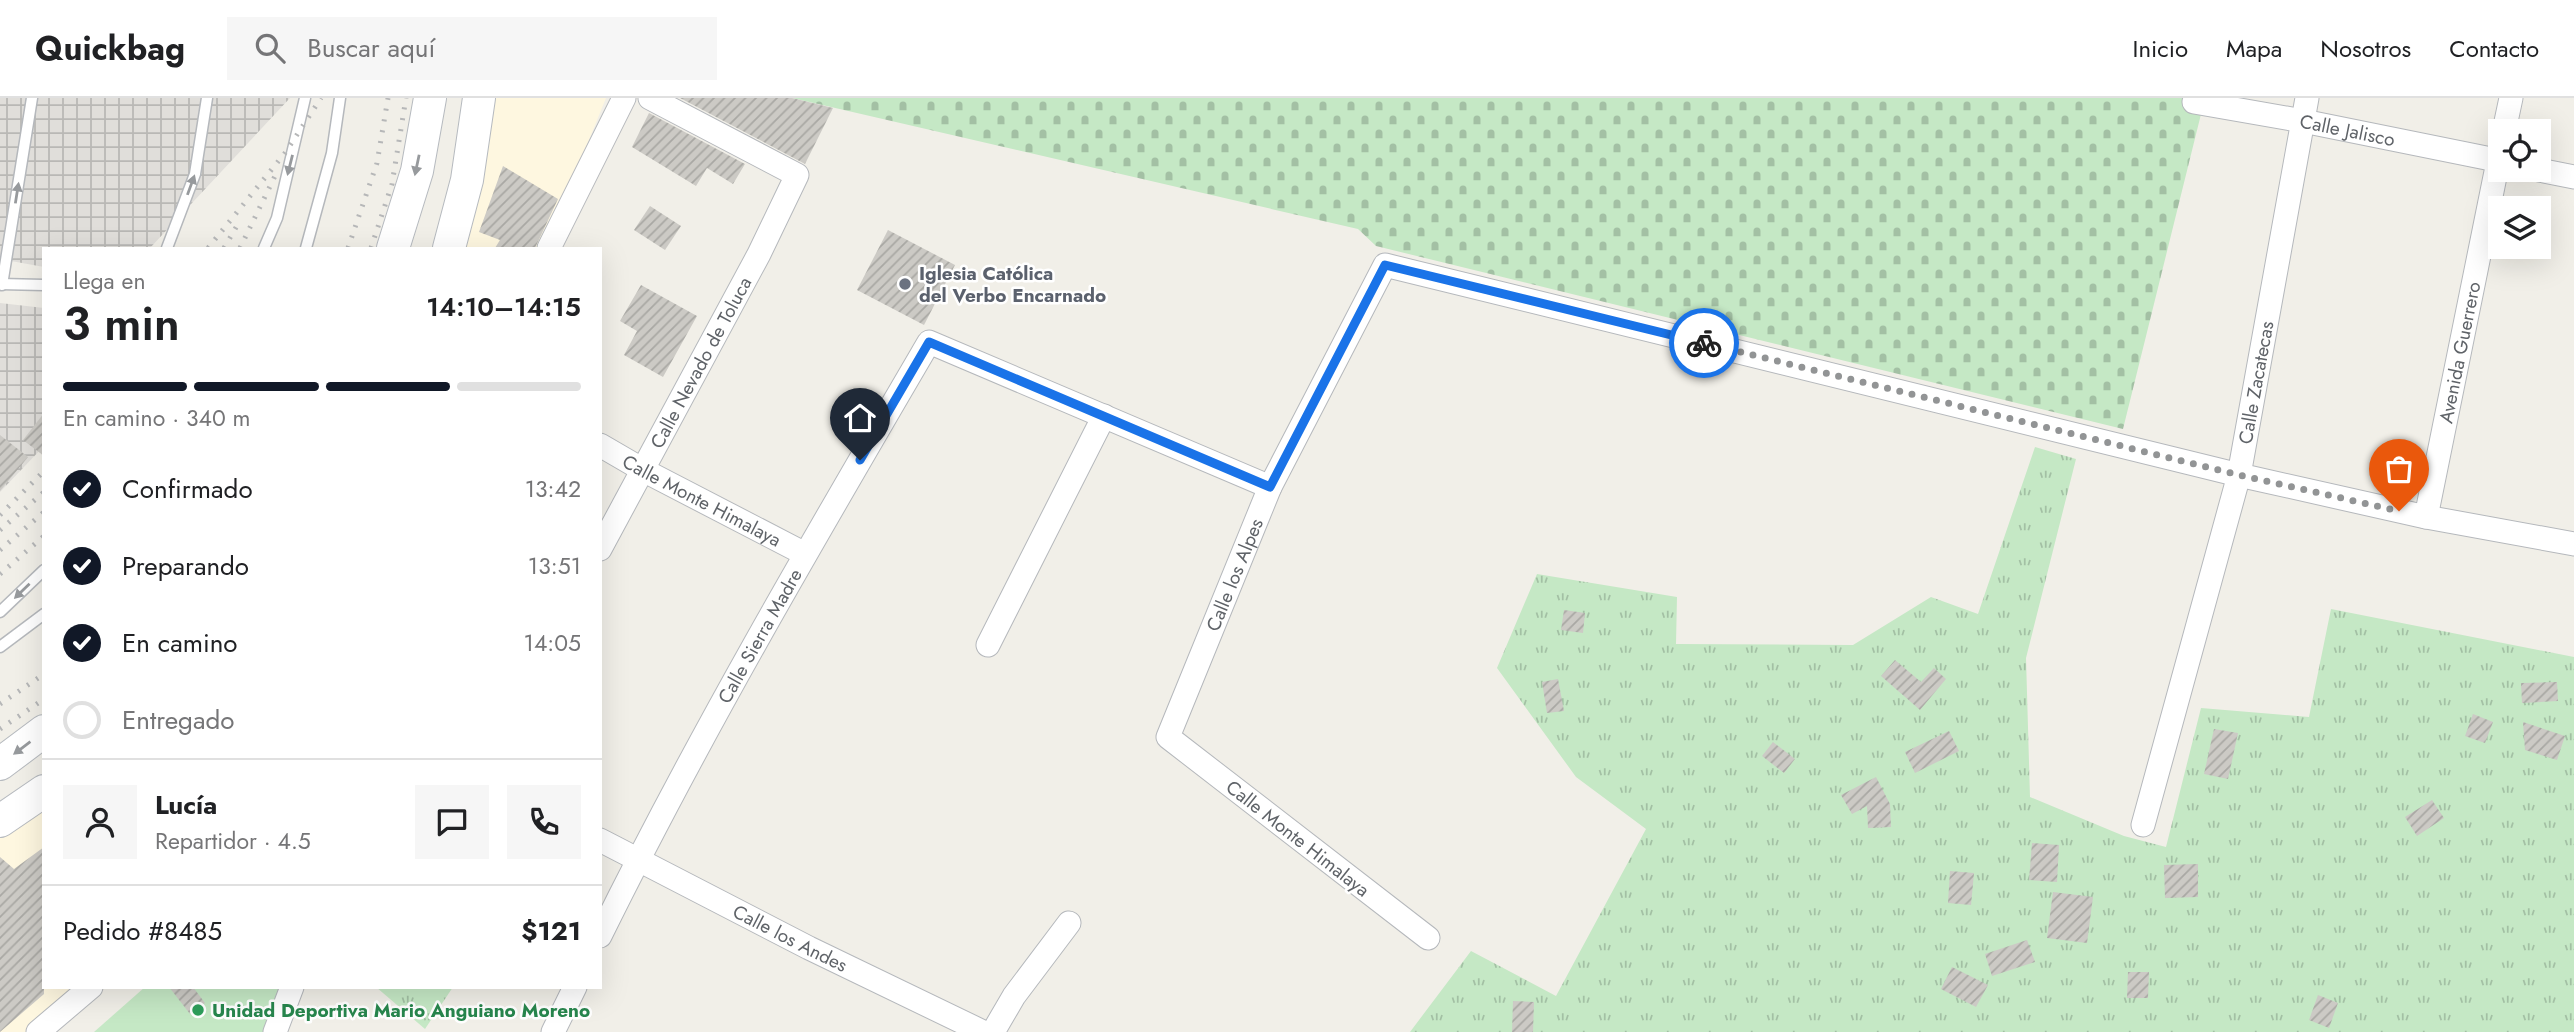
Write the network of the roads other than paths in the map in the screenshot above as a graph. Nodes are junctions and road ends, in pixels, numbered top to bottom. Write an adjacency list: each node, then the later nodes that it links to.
1 (32, 98): 24 (lane, one-way to 1)
2 (207, 98): 18 (lane, one-way to 2)
3 (305, 98): 19 (lane, one-way to 19)
4 (340, 98): 20 (lane)
5 (430, 98): 21 (main road, one-way to 21)
6 (480, 98): 22 (main road)
7 (624, 98): 23 (street)
8 (650, 98): 28 (street, Calle Nevado de Toluca)
9 (2306, 98): 13 (street, Calle Zacatecas)
10 (2511, 98): 12 (street)
11 (2194, 102): 13 (street, Calle Jalisco)
12 (2507, 119)
13 (2304, 121): 14 (street, Calle Jalisco); 29 (street, Calle Zacatecas)
14 (2488, 155)
15 (2551, 172): 16 (street)
16 (2574, 177)
17 (2495, 182): 31 (street, Avenida Guerrero)
18 (167, 247)
19 (264, 247)
20 (306, 247)
21 (393, 247)
22 (449, 247)
23 (550, 247)
24 (1, 284): 25 (lane)
25 (42, 285)
26 (1104, 416): 30 (street); 34 (street, Calle Sierra Madre); 38 (street)
27 (602, 446): 28 (street, Calle Monte Himalaya)
28 (643, 470): 33 (street, Calle Nevado de Toluca); 34 (street, Calle Monte Himalaya)
29 (2239, 475): 30 (street, Calle los Alpes); 31 (street); 45 (street, Calle Zacatecas)
30 (1270, 487): 41 (street, Calle los Alpes)
31 (2426, 517): 32 (street)
32 (2574, 544)
33 (602, 546)
34 (805, 554): 47 (street, Calle Sierra Madre)
35 (42, 572): 36 (lane, one-way to 36)
36 (0, 612)
37 (42, 616): 39 (lane)
38 (988, 645)
39 (0, 647)
40 (42, 732): 42 (main road, one-way to 42)
41 (1168, 737): 50 (street, Calle Monte Himalaya)
42 (0, 764)
43 (42, 792): 44 (main road)
44 (0, 821)
45 (2143, 825)
46 (602, 841): 47 (street, Calle los Andes)
47 (638, 859): 49 (street, Calle Sierra Madre); 57 (street, Calle los Andes)
48 (1069, 923): 58 (street)
49 (602, 932)
50 (1427, 938)
51 (89, 989): 54 (street)
52 (291, 989): 55 (street)
53 (574, 989): 56 (street)
54 (38, 1032)
55 (275, 1032)
56 (553, 1032)
57 (982, 1032)
58 (993, 1032)

